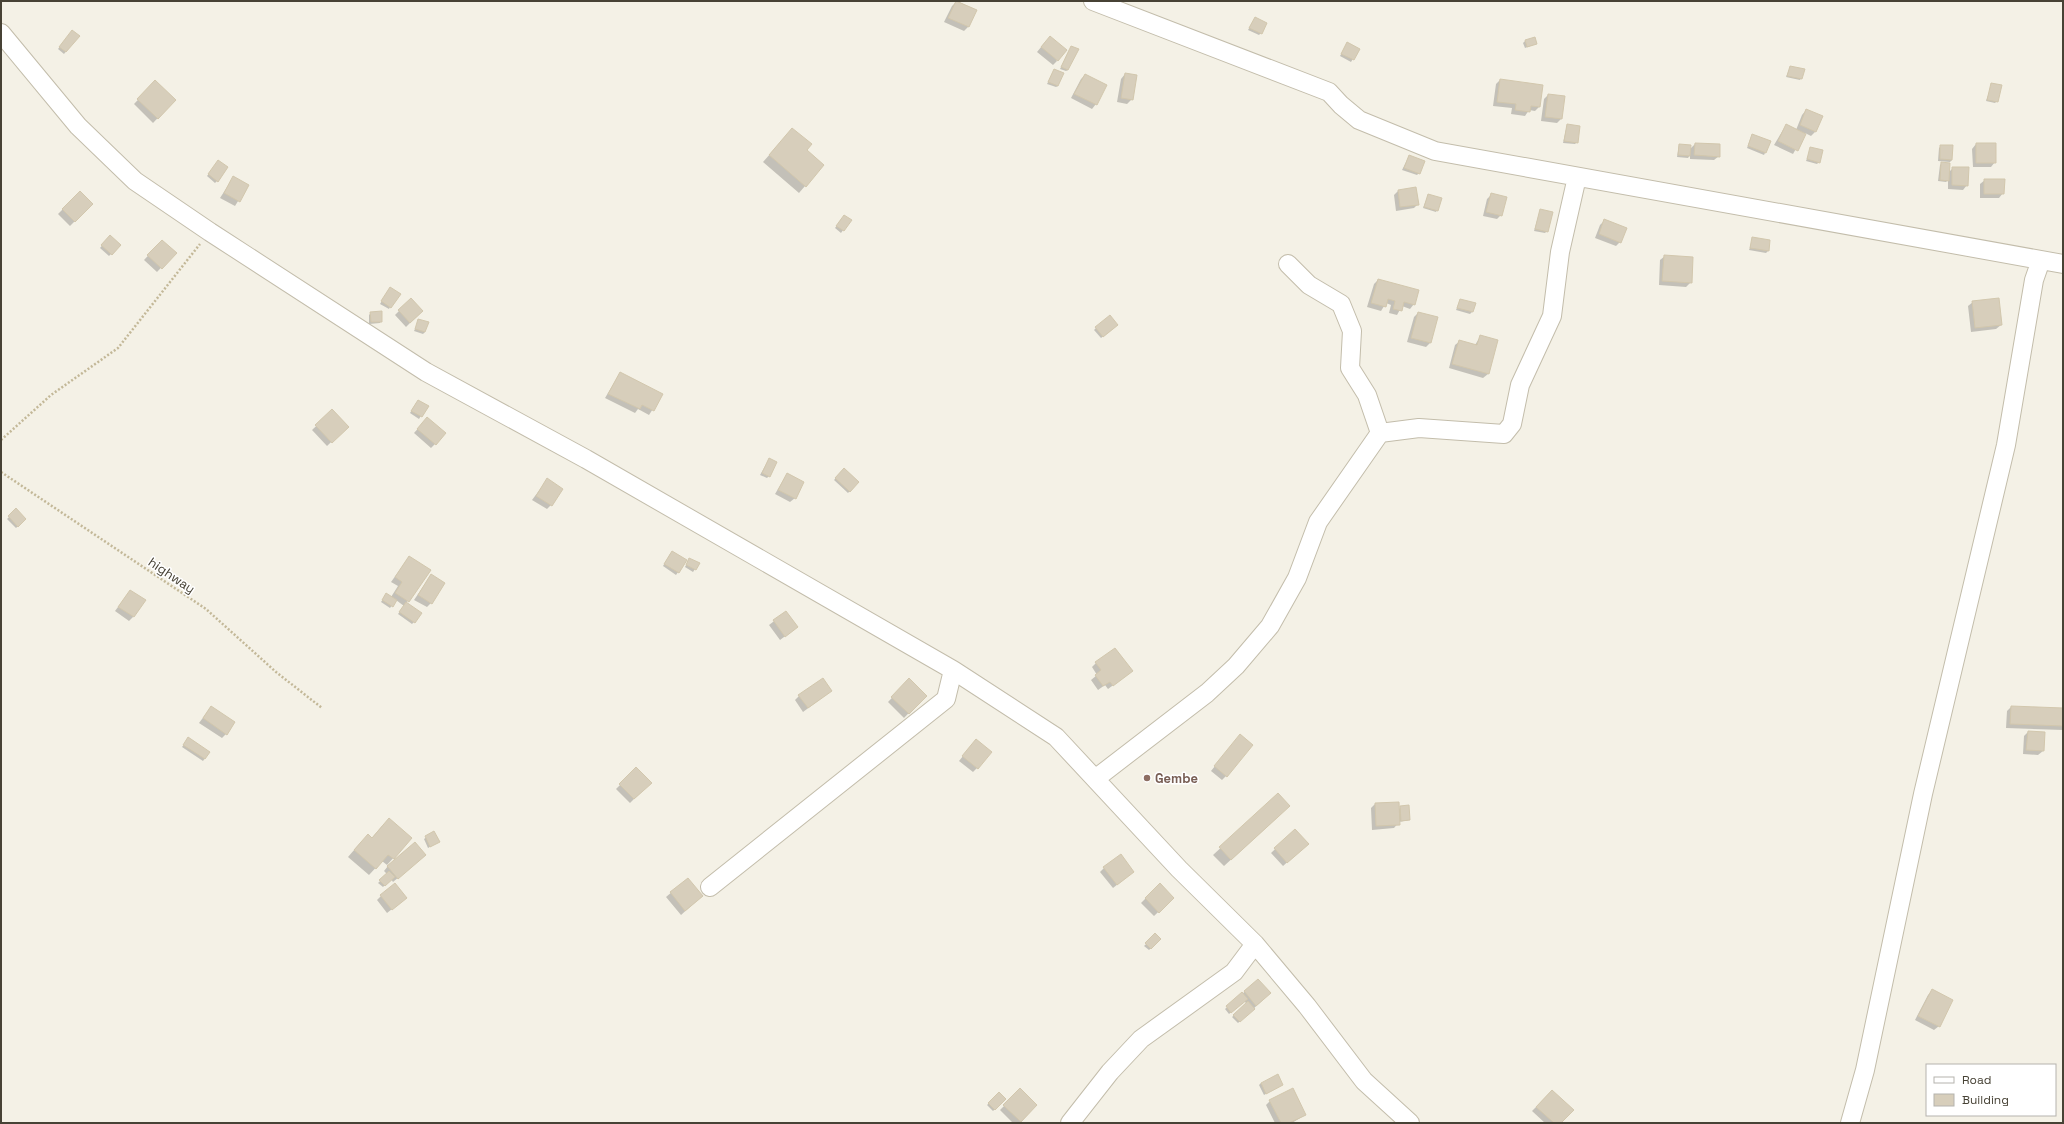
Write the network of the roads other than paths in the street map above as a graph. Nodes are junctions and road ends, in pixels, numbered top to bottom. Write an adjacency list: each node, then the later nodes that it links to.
1 (1093, 1): 3 (street)
2 (1, 33): 8 (street)
3 (1577, 177): 4 (street); 7 (street)
4 (2041, 260): 6 (street); 14 (street)
5 (1288, 264): 7 (street)
6 (2063, 264)
7 (1380, 433): 9 (street)
8 (953, 670): 9 (street); 10 (street)
9 (1095, 779): 11 (street)
10 (710, 887)
11 (1255, 944): 12 (street); 13 (street)
12 (1070, 1123)
13 (1410, 1123)
14 (1850, 1123)

